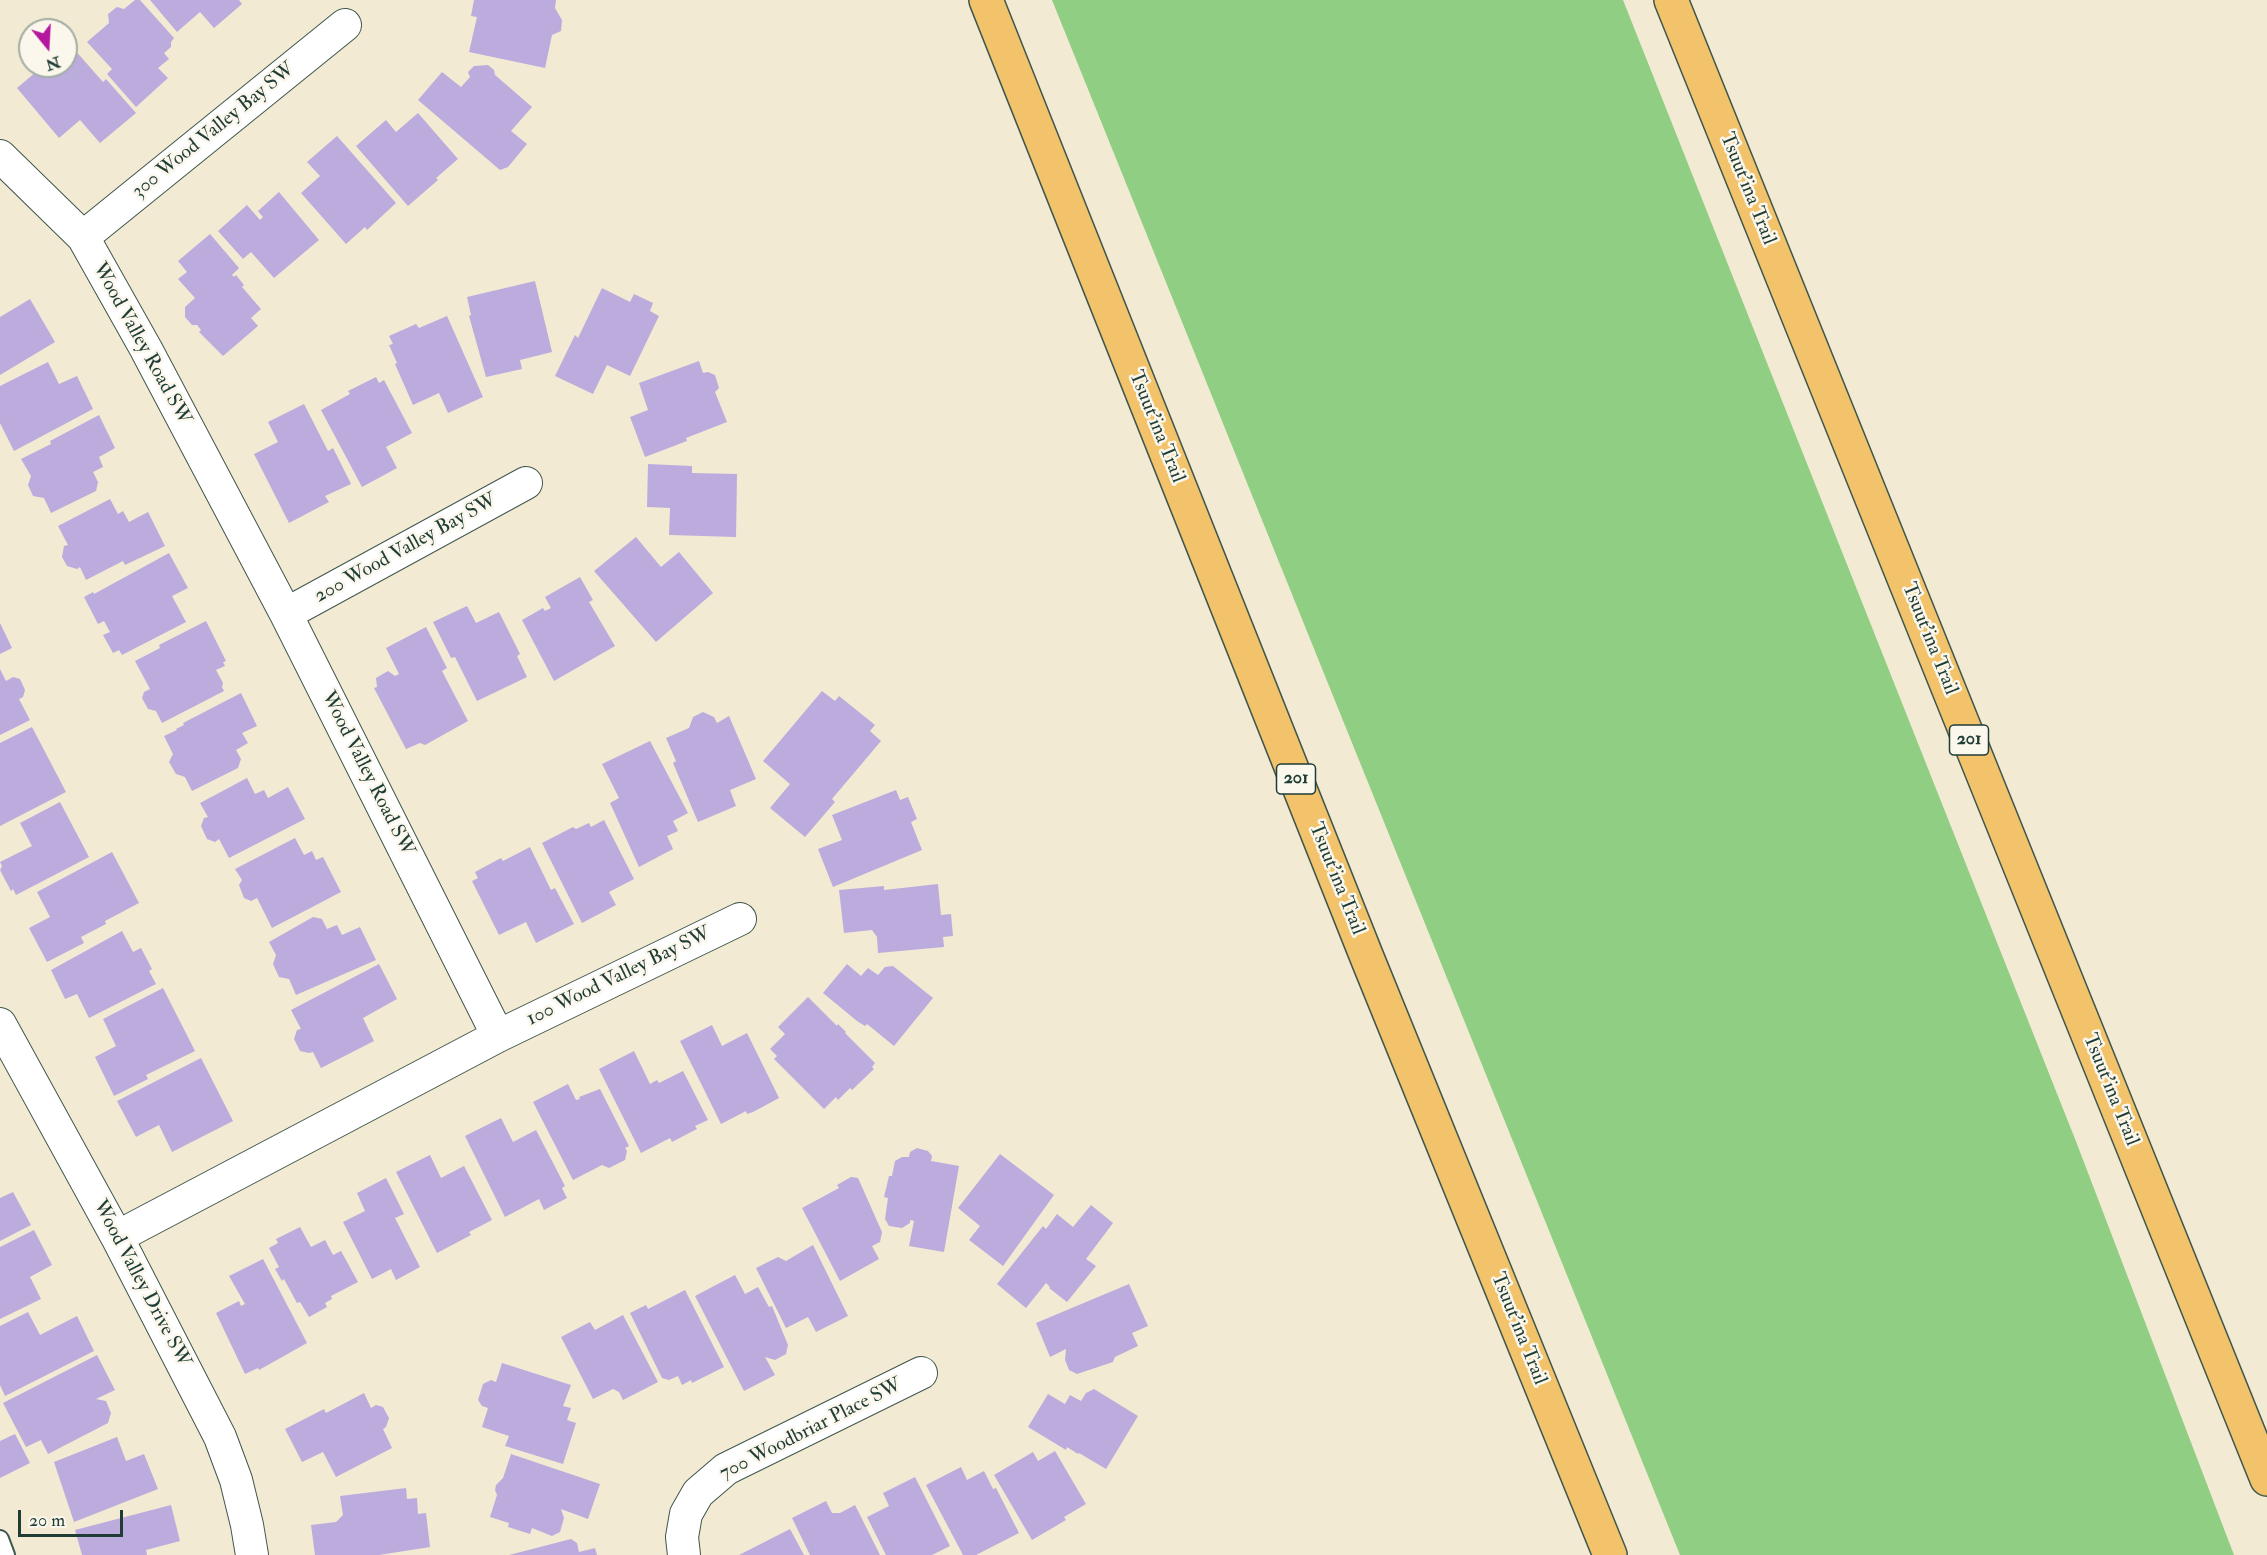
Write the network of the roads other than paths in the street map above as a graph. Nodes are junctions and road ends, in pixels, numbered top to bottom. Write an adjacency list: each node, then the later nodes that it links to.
1 (986, 0): 18 (highway, Tsuut'ina Trail / 201)
2 (1671, 0): 13 (highway, Tsuut'ina Trail / 201)
3 (345, 25): 5 (street, 300 Wood Valley Bay SW)
4 (0, 156): 5 (street, Wood Valley Road SW)
5 (82, 237): 7 (street, Wood Valley Road SW)
6 (526, 483): 7 (street, 200 Wood Valley Bay SW)
7 (286, 614): 10 (street, Wood Valley Road SW)
8 (740, 919): 10 (street, 100 Wood Valley Bay SW)
9 (0, 1024): 11 (street, Wood Valley Drive SW)
10 (498, 1036): 11 (street)
11 (117, 1237): 16 (street, Wood Valley Drive SW)
12 (921, 1373): 17 (street, 700 Woodbriar Place SW)
13 (2267, 1479)
14 (0, 1539): 15 (lane)
15 (6, 1555)
16 (252, 1555)
17 (684, 1555)
18 (1610, 1555)

